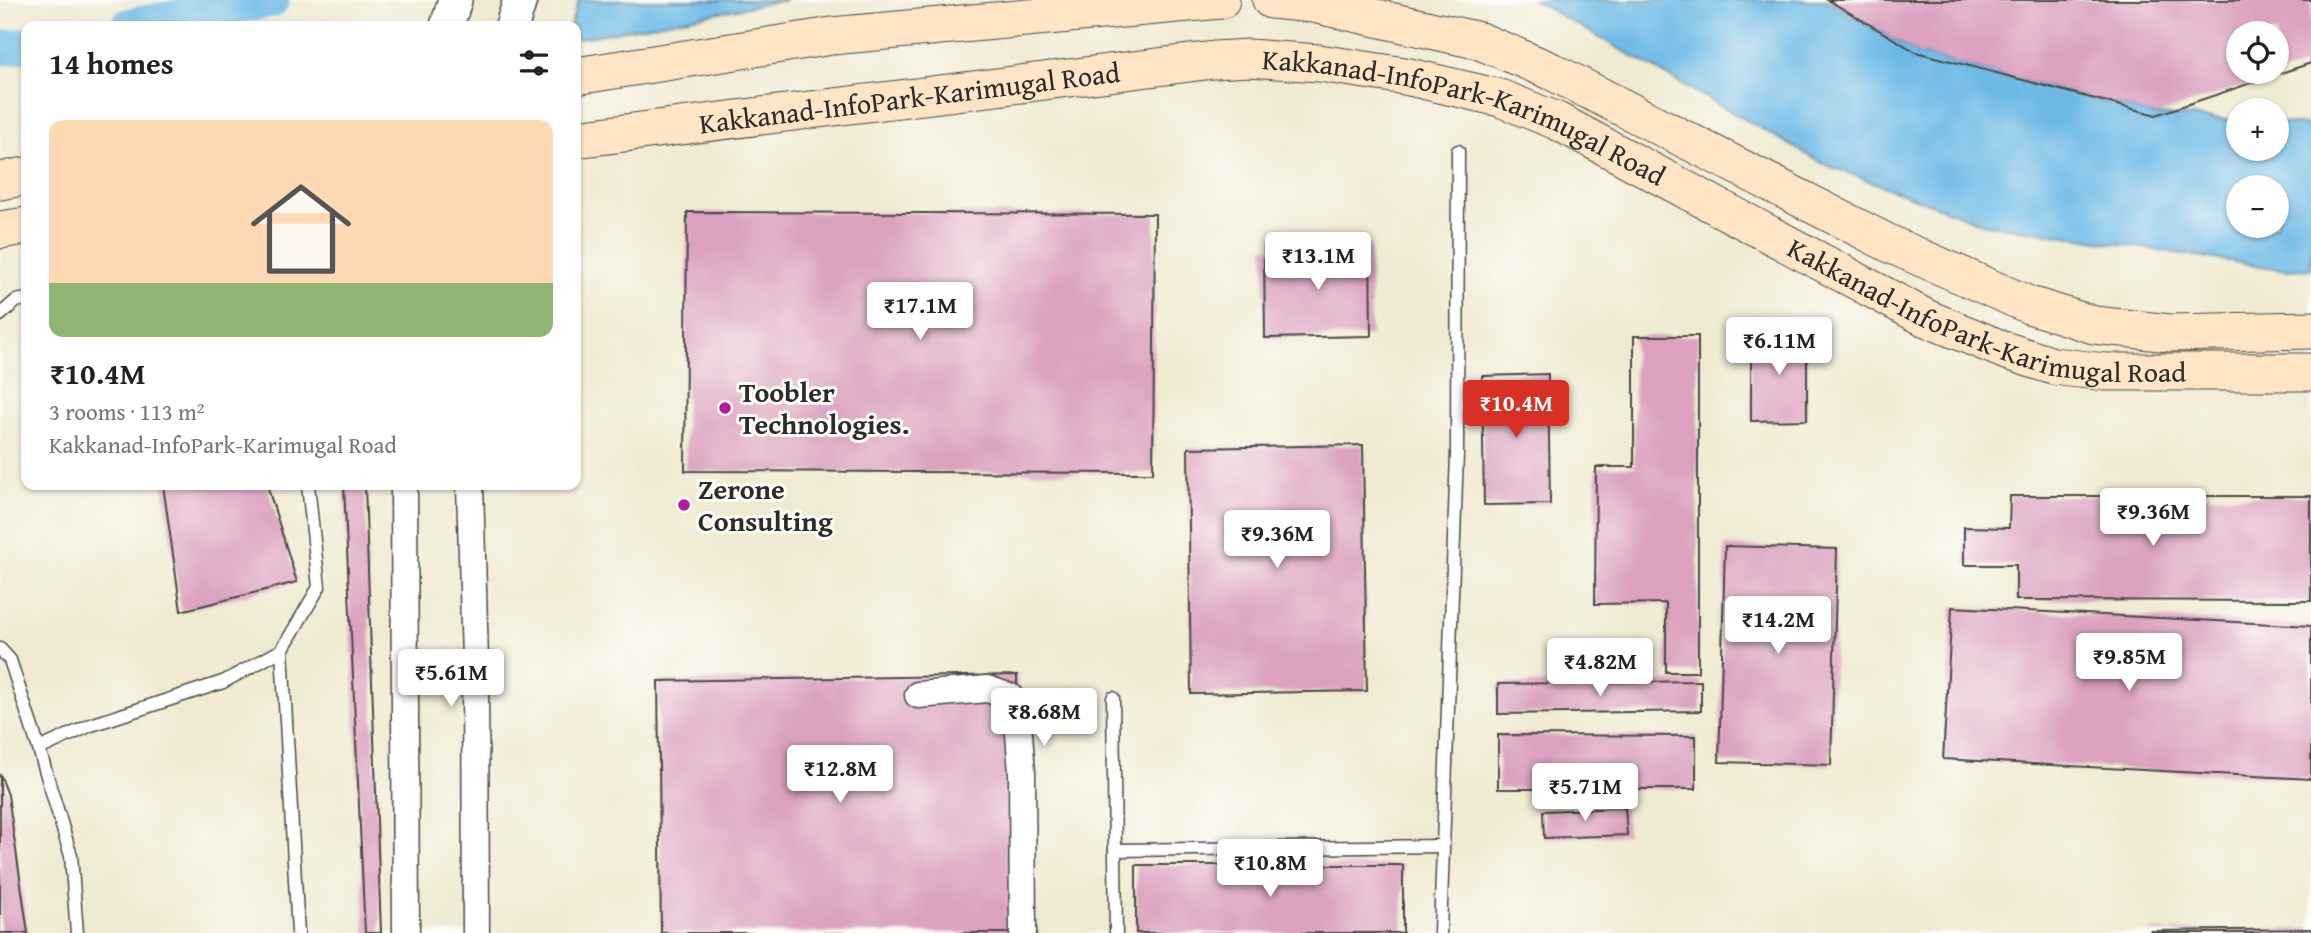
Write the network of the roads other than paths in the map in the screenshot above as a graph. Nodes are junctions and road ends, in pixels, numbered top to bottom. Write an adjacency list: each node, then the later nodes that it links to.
1 (456, 0): 5 (street)
2 (520, 0): 6 (street)
3 (1221, 0): 7 (main road)
4 (1271, 0): 16 (main road, Kakkanad-InfoPark-Karimugal Road)
5 (449, 21)
6 (514, 21)
7 (581, 75)
8 (581, 138): 17 (main road, Kakkanad-InfoPark-Karimugal Road)
9 (1458, 151): 26 (lane)
10 (21, 177): 11 (main road)
11 (0, 181)
12 (21, 227): 13 (main road)
13 (0, 230)
14 (21, 300): 15 (lane)
15 (0, 315)
16 (2311, 330)
17 (2311, 372)
18 (309, 490): 22 (lane)
19 (404, 490): 30 (street)
20 (470, 490): 31 (street)
21 (0, 649): 25 (lane)
22 (282, 650): 25 (lane); 29 (lane)
23 (918, 695): 32 (street)
24 (1113, 698): 27 (lane)
25 (39, 748): 28 (lane)
26 (1443, 846): 27 (lane); 34 (lane)
27 (1115, 850): 33 (lane)
28 (77, 933)
29 (298, 933)
30 (406, 933)
31 (476, 933)
32 (1023, 933)
33 (1116, 933)
34 (1440, 933)

